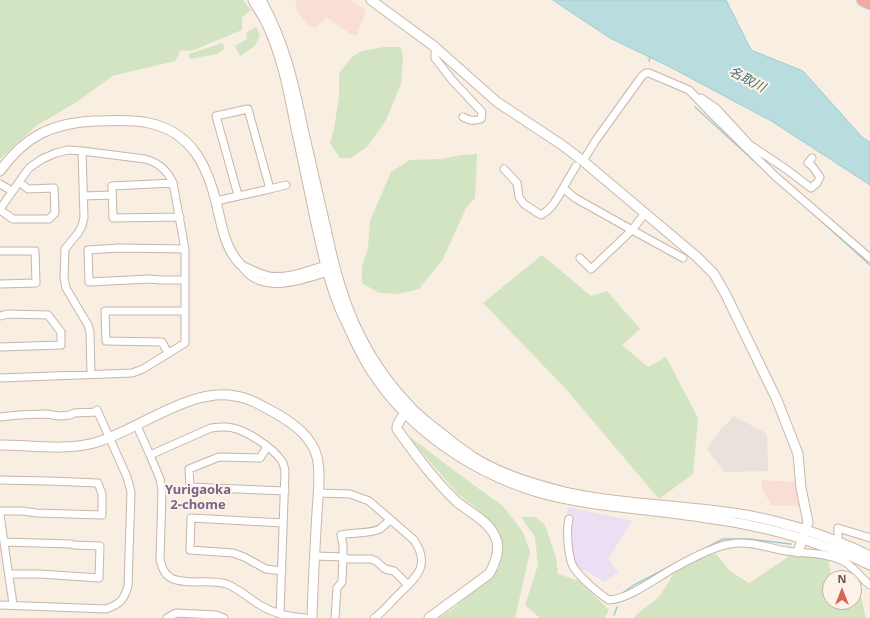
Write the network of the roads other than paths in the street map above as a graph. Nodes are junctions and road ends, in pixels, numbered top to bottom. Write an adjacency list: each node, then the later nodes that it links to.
1 (253, 0): 35 (street)
2 (260, 0): 35 (street)
3 (371, 0): 6 (street)
4 (863, 0): 5 (highway)
5 (870, 3)
6 (435, 47): 8 (street); 11 (street)
7 (690, 91): 10 (street); 11 (street); 33 (street)
8 (463, 117)
9 (82, 151): 14 (street); 15 (street); 23 (street)
10 (812, 158)
11 (580, 164): 18 (street); 26 (street)
12 (504, 169): 18 (street)
13 (0, 171): 24 (street)
14 (19, 182): 20 (street); 25 (street)
15 (173, 183): 21 (street); 27 (street)
16 (0, 184): 20 (street)
17 (286, 185): 19 (street)
18 (563, 188): 28 (street)
19 (270, 189): 22 (street); 22 (street)
20 (12, 191): 25 (street)
21 (112, 195): 23 (street); 27 (street)
22 (238, 195): 24 (street)
23 (83, 196): 42 (street)
24 (216, 201): 34 (street)
25 (0, 209)
26 (645, 213): 28 (street); 59 (street)
27 (180, 217): 29 (street)
28 (632, 230): 31 (street); 32 (street)
29 (185, 248): 36 (street); 36 (street)
30 (0, 251): 37 (street)
31 (580, 258)
32 (684, 258)
33 (870, 258)
34 (240, 264): 35 (street)
35 (331, 267): 44 (street)
36 (185, 280): 38 (street)
37 (0, 284)
38 (185, 311): 41 (street); 41 (street)
39 (0, 316): 40 (street)
40 (0, 347)
41 (168, 353): 42 (street)
42 (91, 374): 43 (street)
43 (0, 378)
44 (408, 411): 59 (street); 82 (street)
45 (0, 417): 47 (street)
46 (137, 426): 47 (street); 50 (street); 53 (street)
47 (109, 437): 48 (street); 73 (street)
48 (0, 445)
49 (267, 447): 50 (street); 52 (street); 52 (street)
50 (150, 455): 75 (street)
51 (0, 480): 54 (street)
52 (285, 491): 58 (street)
53 (318, 493): 57 (street); 64 (street)
54 (0, 511)
55 (0, 515): 62 (street)
56 (570, 519): 63 (street)
57 (390, 520): 66 (street); 71 (street)
58 (283, 523): 69 (street); 69 (street)
59 (804, 534): 61 (street); 63 (street); 67 (street)
60 (870, 538): 61 (street)
61 (838, 541): 65 (street)
62 (4, 542): 70 (street); 70 (street)
63 (798, 552): 67 (street)
64 (315, 556): 66 (street); 79 (street)
65 (870, 556)
66 (343, 557): 71 (street); 80 (street)
67 (845, 558): 68 (street); 72 (street)
68 (870, 565)
69 (282, 571): 75 (street)
70 (10, 574): 73 (street)
71 (408, 585): 81 (street)
72 (870, 585)
73 (14, 604): 74 (street)
74 (0, 605)
75 (280, 614): 78 (street)
76 (167, 618): 77 (street)
77 (224, 618)
78 (305, 618)
79 (312, 618)
80 (335, 618)
81 (374, 618)
82 (429, 618)

